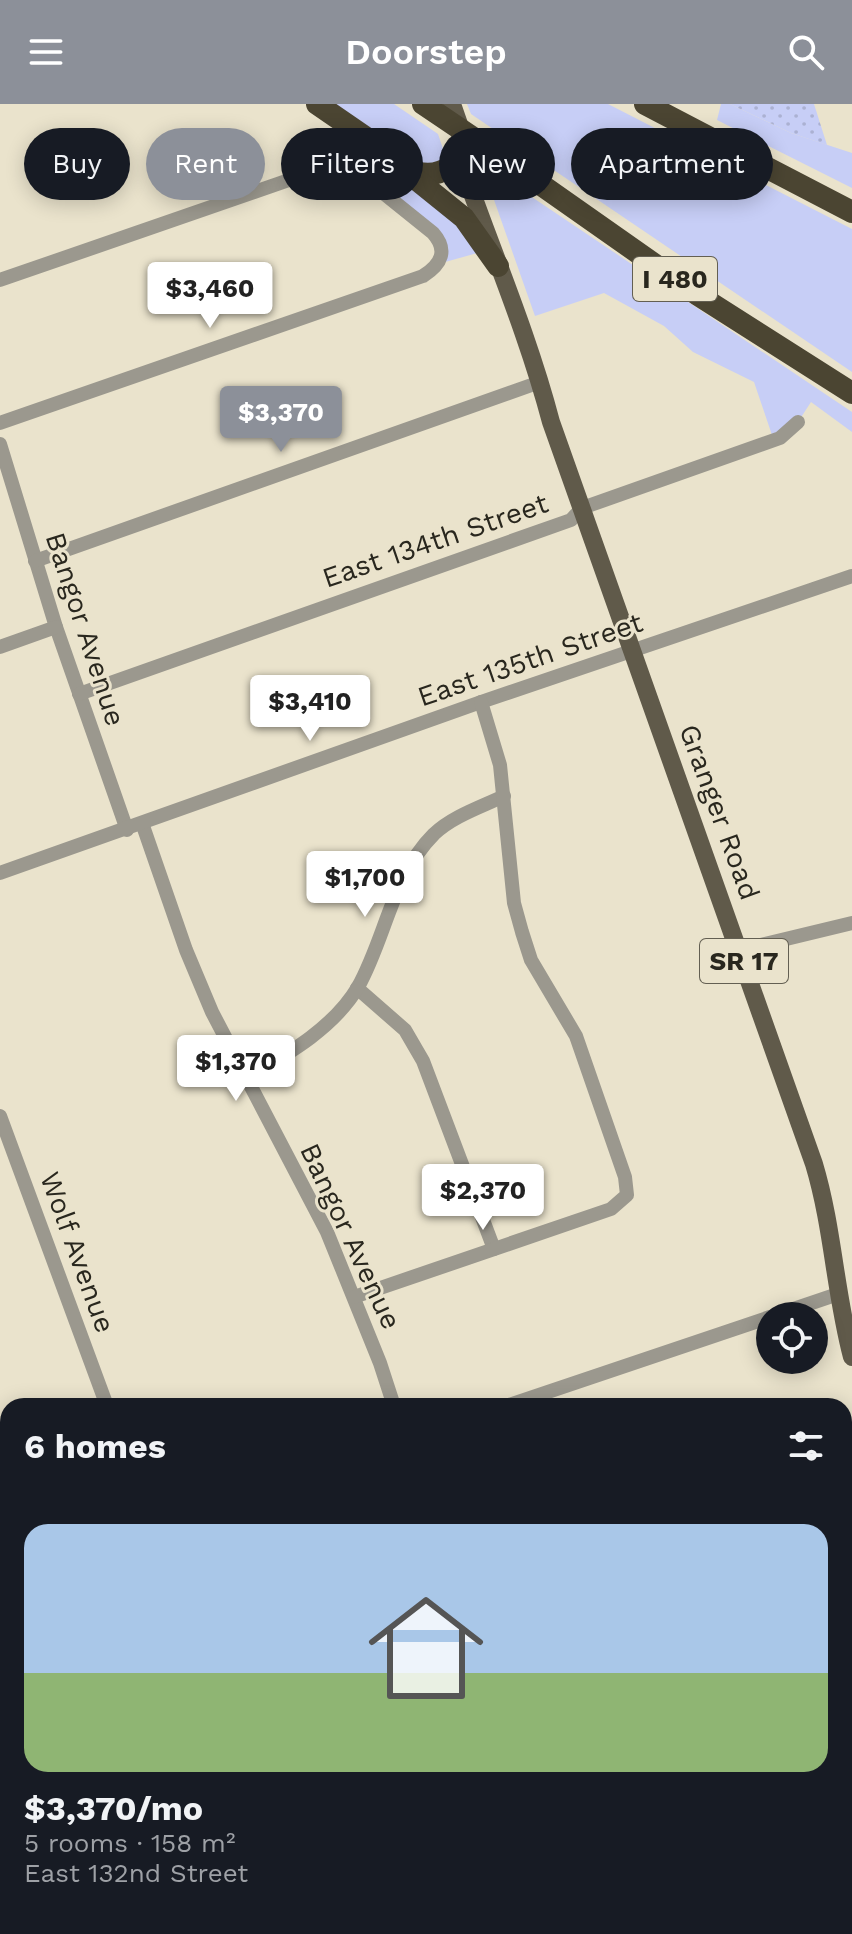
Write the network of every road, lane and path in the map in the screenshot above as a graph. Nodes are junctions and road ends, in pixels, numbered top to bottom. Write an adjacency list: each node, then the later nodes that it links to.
1 (317, 104): 6 (highway)
2 (423, 104): 17 (highway, I 480, bridge)
3 (441, 104): 7 (main road, Granger Road / SR 17)
4 (452, 104): 8 (main road, Granger Road / SR 17)
5 (645, 104): 12 (highway)
6 (352, 128)
7 (452, 128)
8 (457, 128)
9 (423, 183): 13 (highway)
10 (477, 200): 13 (main road, Granger Road / SR 17)
11 (482, 200): 15 (main road, Granger Road / SR 17)
12 (852, 212)
13 (498, 266): 15 (main road, Granger Road / SR 17)
14 (0, 280): 19 (street)
15 (510, 292): 16 (main road, Granger Road / SR 17)
16 (540, 382): 21 (main road, Granger Road / SR 17); 22 (street)
17 (852, 393)
18 (798, 422): 21 (street, East 134th Street)
19 (0, 423)
20 (0, 444): 22 (street, Bangor Avenue)
21 (582, 508): 26 (main road, Granger Road / SR 17); 27 (street, East 134th Street)
22 (35, 561): 24 (street, Bangor Avenue)
23 (852, 576): 26 (street, East 135th Street)
24 (56, 627): 25 (street); 27 (street, Bangor Avenue)
25 (0, 647)
26 (632, 651): 28 (street, East 135th Street); 34 (main road, Granger Road / SR 17)
27 (79, 694): 31 (street, Bangor Avenue)
28 (481, 702): 29 (street); 30 (street, East 135th Street)
29 (504, 796): 35 (street); 38 (street)
30 (142, 823): 31 (street, East 135th Street); 36 (street, Bangor Avenue)
31 (127, 830): 32 (street, East 135th Street)
32 (0, 873)
33 (852, 923): 34 (street)
34 (740, 950): 39 (main road, Granger Road / SR 17)
35 (357, 988): 36 (street); 38 (street)
36 (245, 1079): 40 (street, Bangor Avenue)
37 (0, 1116): 44 (street, Wolf Avenue)
38 (494, 1249): 40 (street)
39 (842, 1283): 41 (street); 43 (main road, Granger Road / SR 17)
40 (354, 1297): 45 (street, Bangor Avenue)
41 (802, 1302)
42 (756, 1321): 46 (street)
43 (852, 1357)
44 (104, 1398)
45 (391, 1398)
46 (530, 1398)

